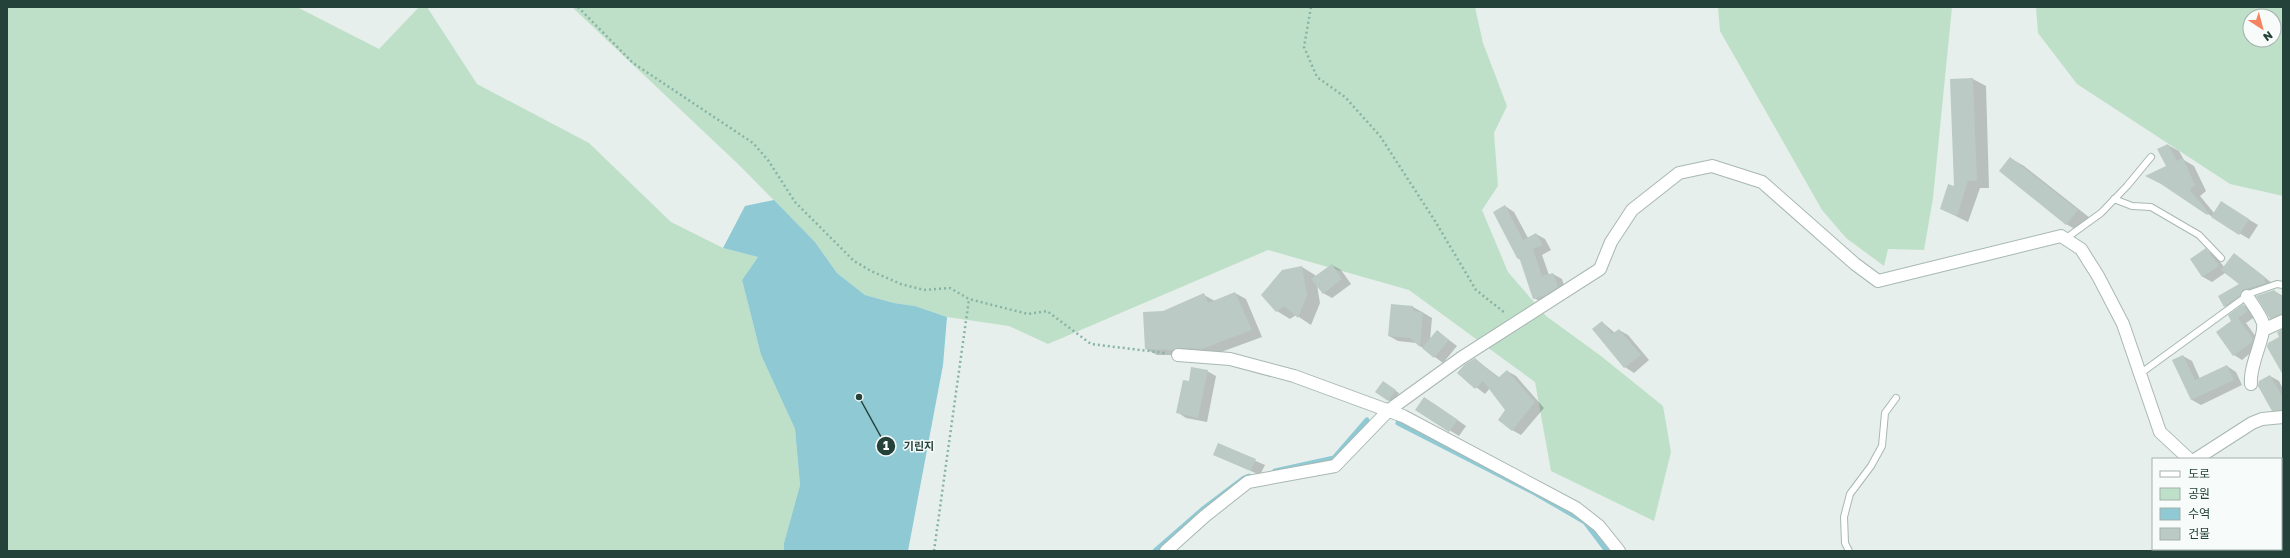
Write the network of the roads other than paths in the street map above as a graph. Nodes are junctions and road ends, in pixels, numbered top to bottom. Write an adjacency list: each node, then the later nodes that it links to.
1 (2151, 158): 2 (lane)
2 (2114, 199): 3 (lane); 4 (lane)
3 (2065, 239): 10 (street); 13 (street)
4 (2221, 258)
5 (2283, 285): 6 (lane)
6 (2247, 296): 8 (street); 10 (lane)
7 (2283, 321): 8 (street)
8 (2263, 330): 11 (street)
9 (1178, 354): 13 (street)
10 (2141, 374): 15 (street)
11 (2251, 384)
12 (1896, 398): 19 (lane)
13 (1389, 410): 17 (street); 18 (street)
14 (2283, 418): 16 (street)
15 (2188, 458)
16 (2198, 458)
17 (1166, 551)
18 (1619, 551)
19 (1849, 551)

